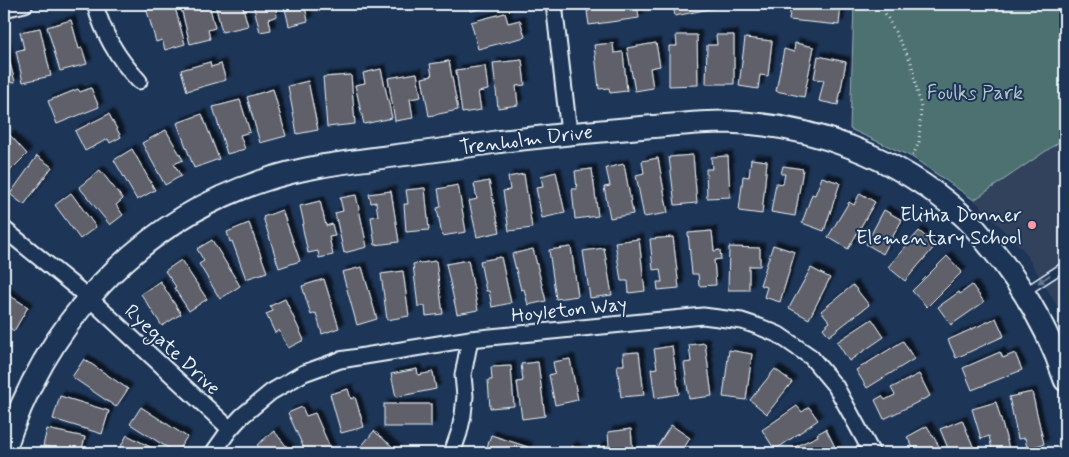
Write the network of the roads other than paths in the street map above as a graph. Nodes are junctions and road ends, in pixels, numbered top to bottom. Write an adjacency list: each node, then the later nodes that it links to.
1 (25, 4): 4 (street)
2 (95, 4): 5 (street)
3 (554, 4): 6 (street)
4 (4, 9)
5 (139, 81)
6 (569, 133): 9 (street, Trenholm Drive); 10 (street, Trenholm Drive)
7 (4, 229): 10 (street, Ryegate Drive)
8 (1065, 267): 9 (lane, one-way to 9)
9 (1024, 292): 12 (street, Trenholm Drive)
10 (89, 298): 13 (street, Ryegate Drive); 14 (street, Trenholm Drive)
11 (470, 339): 13 (street, Hoyleton Way); 16 (street); 17 (street, Hoyleton Way)
12 (1065, 380)
13 (230, 429): 15 (street, Hoyleton Way)
14 (4, 453)
15 (213, 453)
16 (452, 453)
17 (872, 453)

